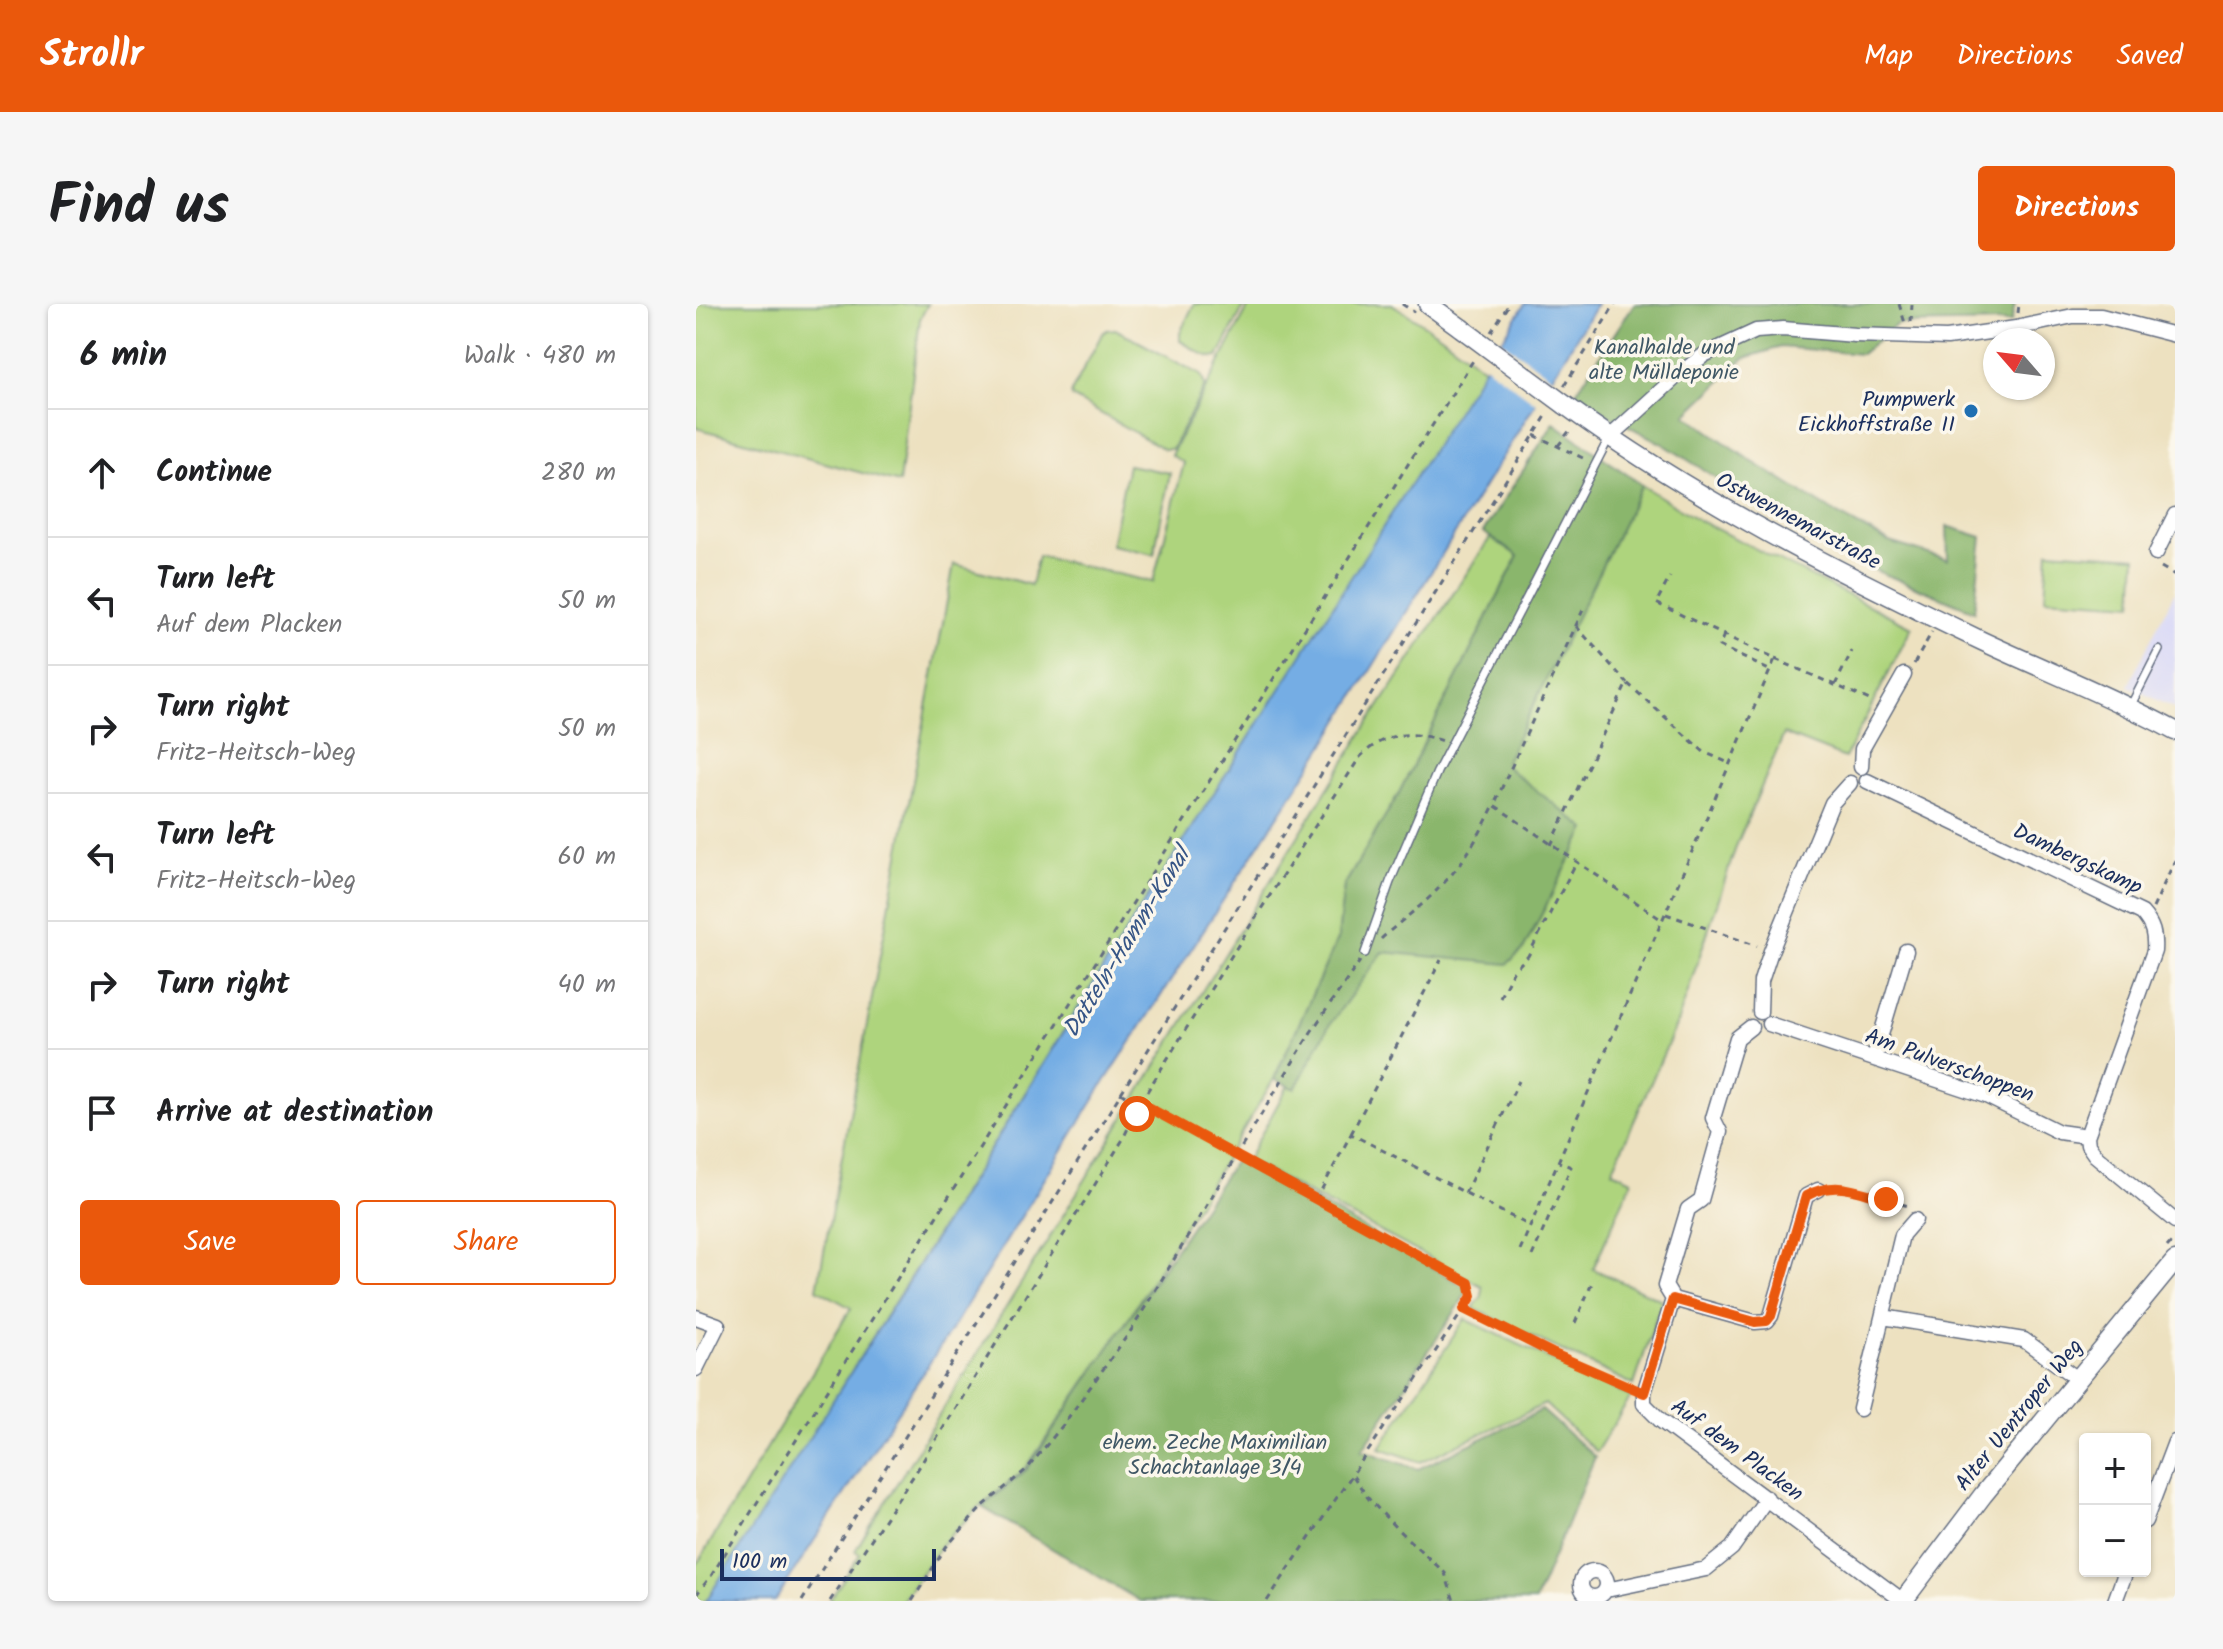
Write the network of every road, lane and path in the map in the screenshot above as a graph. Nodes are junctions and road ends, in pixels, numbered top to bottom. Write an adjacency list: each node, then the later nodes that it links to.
1 (1428, 304): 9 (street, Ostwennemarstraße, bridge)
2 (1615, 304): 9 (path)
3 (1912, 304): 6 (path)
4 (1506, 305): 7 (path)
5 (2175, 335): 6 (street)
6 (1910, 338): 12 (street)
7 (1486, 340)
8 (1478, 353): 81 (path)
9 (1557, 404): 11 (path); 12 (street, Ostwennemarstraße)
10 (1570, 431): 13 (path)
11 (1534, 435): 13 (path); 50 (path)
12 (1609, 438): 30 (street, Ostwennemarstraße); 32 (lane)
13 (1558, 446): 14 (path)
14 (1589, 460)
15 (2175, 515): 16 (street)
16 (2156, 553)
17 (1670, 577): 21 (path)
18 (1583, 610): 19 (path)
19 (1575, 625): 27 (path); 35 (path)
20 (1932, 632): 26 (path)
21 (1724, 635): 24 (path); 25 (path)
22 (2159, 650): 30 (lane)
23 (1852, 651): 28 (path)
24 (1775, 659): 25 (path); 28 (path)
25 (1770, 671): 33 (path)
26 (1904, 675): 29 (street)
27 (1627, 683): 33 (path); 36 (path)
28 (1835, 685): 29 (path)
29 (1885, 707): 34 (street)
30 (2130, 707): 31 (street, Ostwennemarstraße)
31 (2175, 731)
32 (1451, 744): 44 (lane); 51 (path)
33 (1729, 763): 39 (path)
34 (1864, 774): 40 (street, Dambergskamp); 42 (street)
35 (1494, 805): 36 (path); 44 (path)
36 (1551, 845): 38 (path)
37 (2175, 860): 40 (path)
38 (1576, 863): 41 (path); 46 (path)
39 (1665, 914): 41 (path); 42 (path)
40 (2148, 919): 53 (street, Dambergskamp)
41 (1662, 920): 55 (path)
42 (1771, 951): 47 (street)
43 (1906, 951): 48 (street)
44 (1365, 953): 54 (path)
45 (1441, 960): 52 (path)
46 (1500, 997)
47 (1765, 1018): 48 (street, Am Pulverschoppen); 66 (street, Auf dem Placken)
48 (1874, 1058): 53 (street, Am Pulverschoppen)
49 (1519, 1081): 57 (path)
50 (1120, 1093): 51 (path); 82 (path)
51 (1140, 1103): 54 (path); 83 (path)
52 (1351, 1134): 57 (path); 58 (path)
53 (2087, 1136): 60 (street)
54 (1238, 1156): 58 (path); 84 (path)
55 (1559, 1162): 61 (path); 63 (path)
56 (1818, 1190): 59 (path); 66 (street)
57 (1465, 1193): 61 (path)
58 (1316, 1200): 67 (path)
59 (1915, 1220): 69 (street)
60 (2175, 1221)
61 (1530, 1226): 62 (path)
62 (1520, 1250)
63 (1532, 1256)
64 (2175, 1261): 72 (street, Alter Uentroper Weg)
65 (1592, 1283): 70 (path)
66 (1673, 1299): 73 (street, Auf dem Placken)
67 (1464, 1309): 73 (path); 76 (path)
68 (696, 1317): 71 (street)
69 (1883, 1317): 72 (street); 74 (street)
70 (1575, 1323)
71 (696, 1369)
72 (2076, 1378): 87 (street, Alter Uentroper Weg)
73 (1644, 1393): 77 (street, Auf dem Placken)
74 (1860, 1409)
75 (2175, 1442): 78 (street)
76 (1352, 1475): 85 (path); 86 (path)
77 (1767, 1498): 80 (street); 87 (street, Auf dem Placken)
78 (2151, 1505)
79 (2124, 1577): 88 (street)
80 (1607, 1586)
81 (696, 1595)
82 (802, 1601)
83 (830, 1601)
84 (912, 1601)
85 (1267, 1601)
86 (1454, 1601)
87 (1903, 1601)
88 (2115, 1601)

